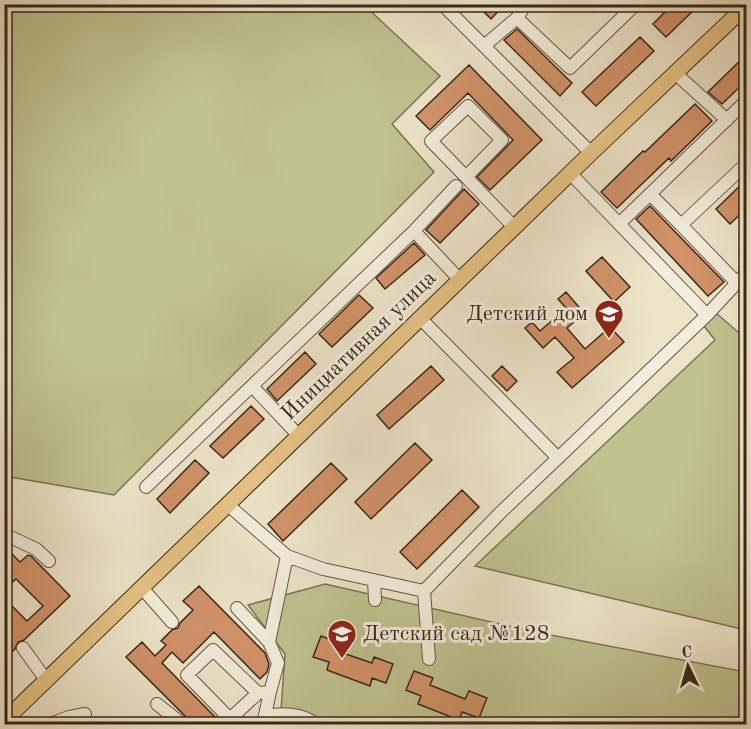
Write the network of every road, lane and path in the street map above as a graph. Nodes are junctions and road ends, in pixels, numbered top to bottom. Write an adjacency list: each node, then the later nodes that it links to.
1 (442, 4): 6 (street)
2 (518, 4): 5 (street)
3 (636, 4): 5 (street)
4 (747, 6): 7 (main road, Инициативная улица)
5 (517, 18): 6 (street)
6 (484, 46): 10 (street)
7 (675, 73): 9 (street); 10 (main road, Инициативная улица)
8 (747, 101): 9 (street)
9 (727, 120): 15 (street)
10 (591, 153): 12 (main road, Инициативная улица)
11 (747, 164): 17 (street)
12 (570, 173): 16 (street); 18 (main road, Инициативная улица)
13 (466, 177): 13 (street); 18 (street)
14 (456, 186): 19 (street)
15 (650, 194): 16 (street); 17 (street)
16 (619, 224): 23 (street)
17 (681, 225): 22 (street)
18 (514, 227): 21 (main road, Инициативная улица)
19 (414, 231): 21 (street); 25 (street)
20 (747, 273): 22 (street)
21 (460, 279): 24 (main road, Инициативная улица)
22 (737, 283): 23 (street)
23 (707, 315): 27 (street)
24 (420, 318): 26 (main road, Инициативная улица); 27 (street)
25 (252, 386): 26 (street); 28 (street)
26 (298, 436): 29 (main road, Инициативная улица)
27 (558, 458): 35 (street)
28 (146, 487)
29 (228, 505): 31 (street); 34 (main road, Инициативная улица)
30 (4, 534): 32 (street)
31 (287, 556): 33 (street); 39 (street)
32 (49, 561)
33 (374, 580): 35 (street); 36 (street)
34 (142, 588): 38 (street); 42 (main road, Инициативная улица)
35 (424, 591): 41 (street)
36 (375, 600)
37 (237, 608): 39 (street)
38 (172, 622)
39 (270, 642): 43 (street)
40 (23, 648): 42 (street)
41 (429, 659)
42 (46, 680): 46 (main road, Инициативная улица)
43 (264, 692): 45 (street); 47 (street); 47 (street)
44 (157, 704): 50 (street)
45 (264, 720): 51 (street)
46 (4, 721)
47 (227, 722)
48 (50, 724): 49 (street)
49 (83, 724)
50 (182, 724)
51 (315, 724)

